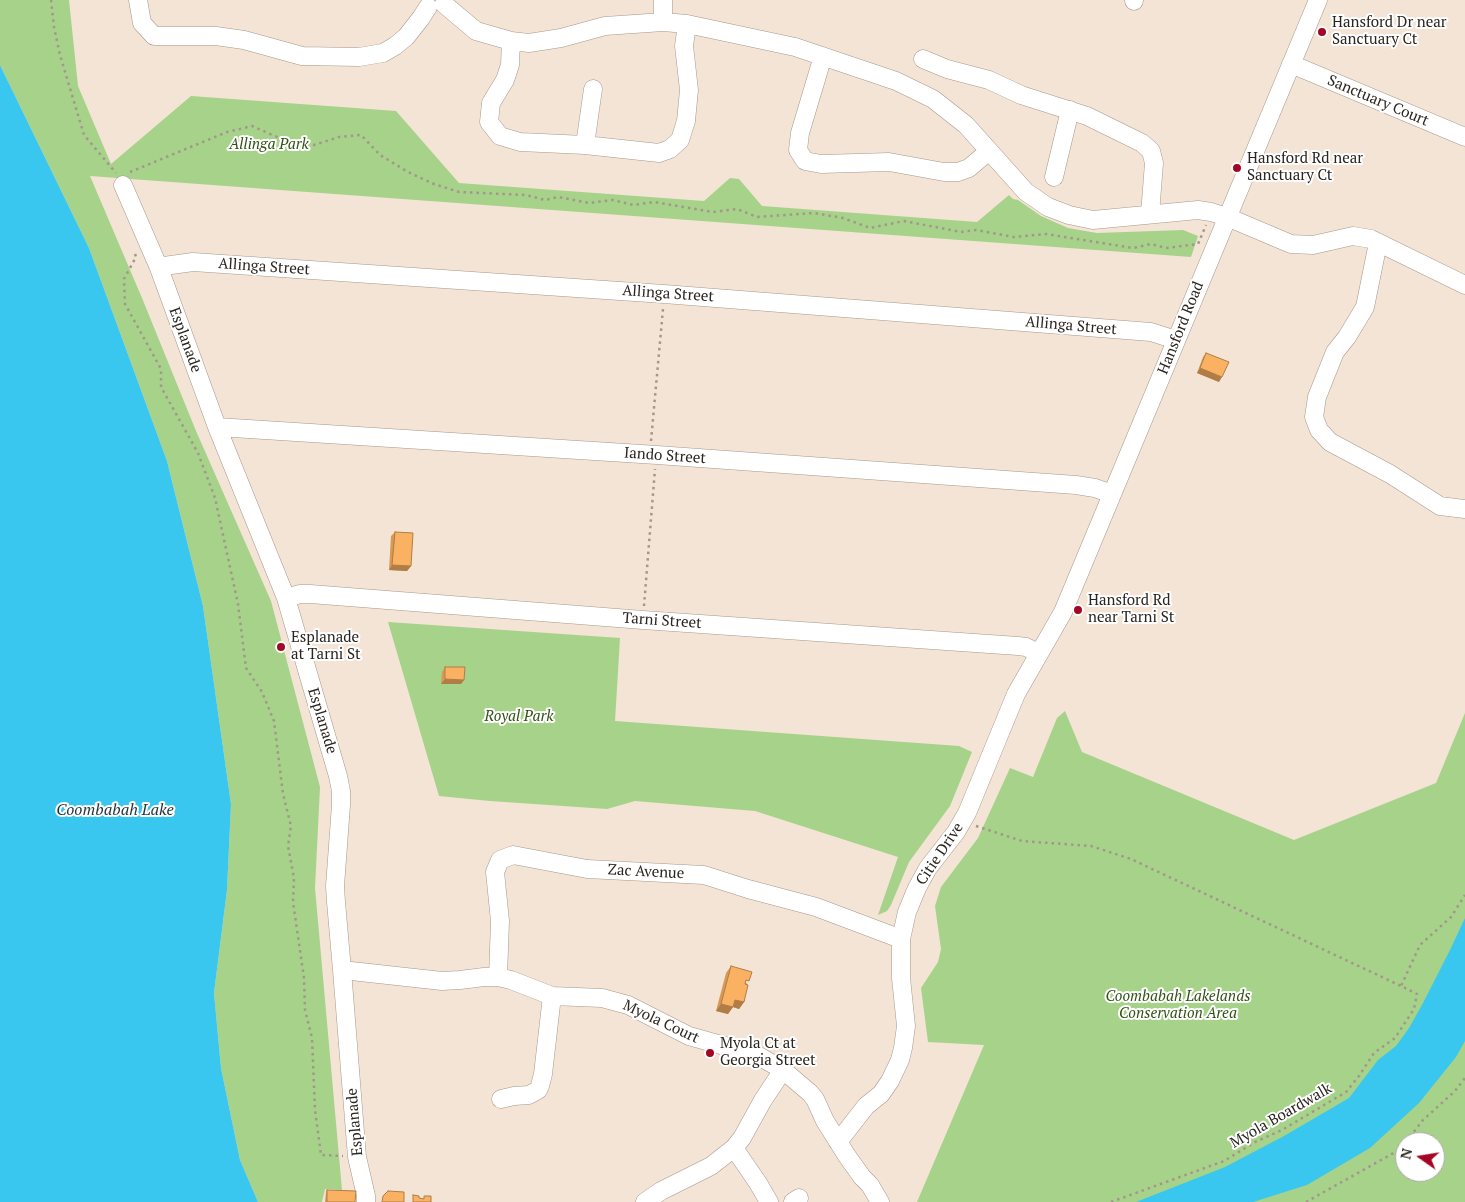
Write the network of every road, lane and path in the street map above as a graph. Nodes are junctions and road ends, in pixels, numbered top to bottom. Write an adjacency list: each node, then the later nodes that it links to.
1 (51, 0): 17 (path)
2 (138, 0): 7 (street)
3 (663, 0): 5 (street)
4 (1318, 0): 10 (street, Hansford Road)
5 (663, 22): 6 (street); 7 (street)
6 (687, 24): 8 (street); 14 (street)
7 (511, 42): 14 (street)
8 (823, 56): 15 (street); 15 (street)
9 (923, 59): 12 (street)
10 (1291, 64): 13 (street, Sanctuary Court); 19 (street, Hansford Road)
11 (594, 89): 14 (street)
12 (1070, 110): 16 (street); 18 (street)
13 (1465, 136)
14 (585, 145)
15 (989, 150): 18 (street)
16 (1054, 177)
17 (121, 181): 19 (path); 22 (street, Esplanade)
18 (1150, 214): 19 (street)
19 (1219, 214): 20 (street); 25 (street, Hansford Road)
20 (1378, 243): 23 (street); 29 (street)
21 (133, 248): 47 (path)
22 (159, 268): 24 (street, Allinga Street); 26 (street, Esplanade)
23 (1465, 285)
24 (664, 294): 25 (street, Allinga Street); 27 (path)
25 (1176, 340): 28 (street, Hansford Road)
26 (217, 427): 27 (street, Iando Street); 30 (street, Esplanade)
27 (653, 455): 28 (street, Iando Street); 31 (path)
28 (1112, 494): 32 (street, Hansford Road)
29 (1465, 509)
30 (286, 598): 31 (street, Tarni Street); 36 (street, Esplanade)
31 (643, 620): 32 (street, Tarni Street)
32 (1038, 653): 35 (street, Citie Drive)
33 (974, 826): 38 (path)
34 (1465, 895): 38 (path)
35 (901, 939): 37 (street, Zac Avenue); 44 (street, Citie Drive)
36 (342, 970): 37 (street, Myola Court); 47 (street, Esplanade)
37 (498, 977): 39 (street, Myola Court)
38 (1401, 986): 52 (path, Myola Boardwalk)
39 (552, 996): 40 (street, Myola Court); 42 (street)
40 (783, 1070): 44 (street, Myola Court); 45 (street)
41 (1465, 1078): 43 (path)
42 (501, 1099)
43 (1413, 1132)
44 (844, 1140): 51 (street, Myola Court)
45 (734, 1148): 49 (street); 50 (street)
46 (1395, 1152): 53 (path)
47 (359, 1163): 48 (street, Esplanade)
48 (366, 1202)
49 (645, 1202)
50 (769, 1202)
51 (880, 1202)
52 (1111, 1202)
53 (1306, 1202)

